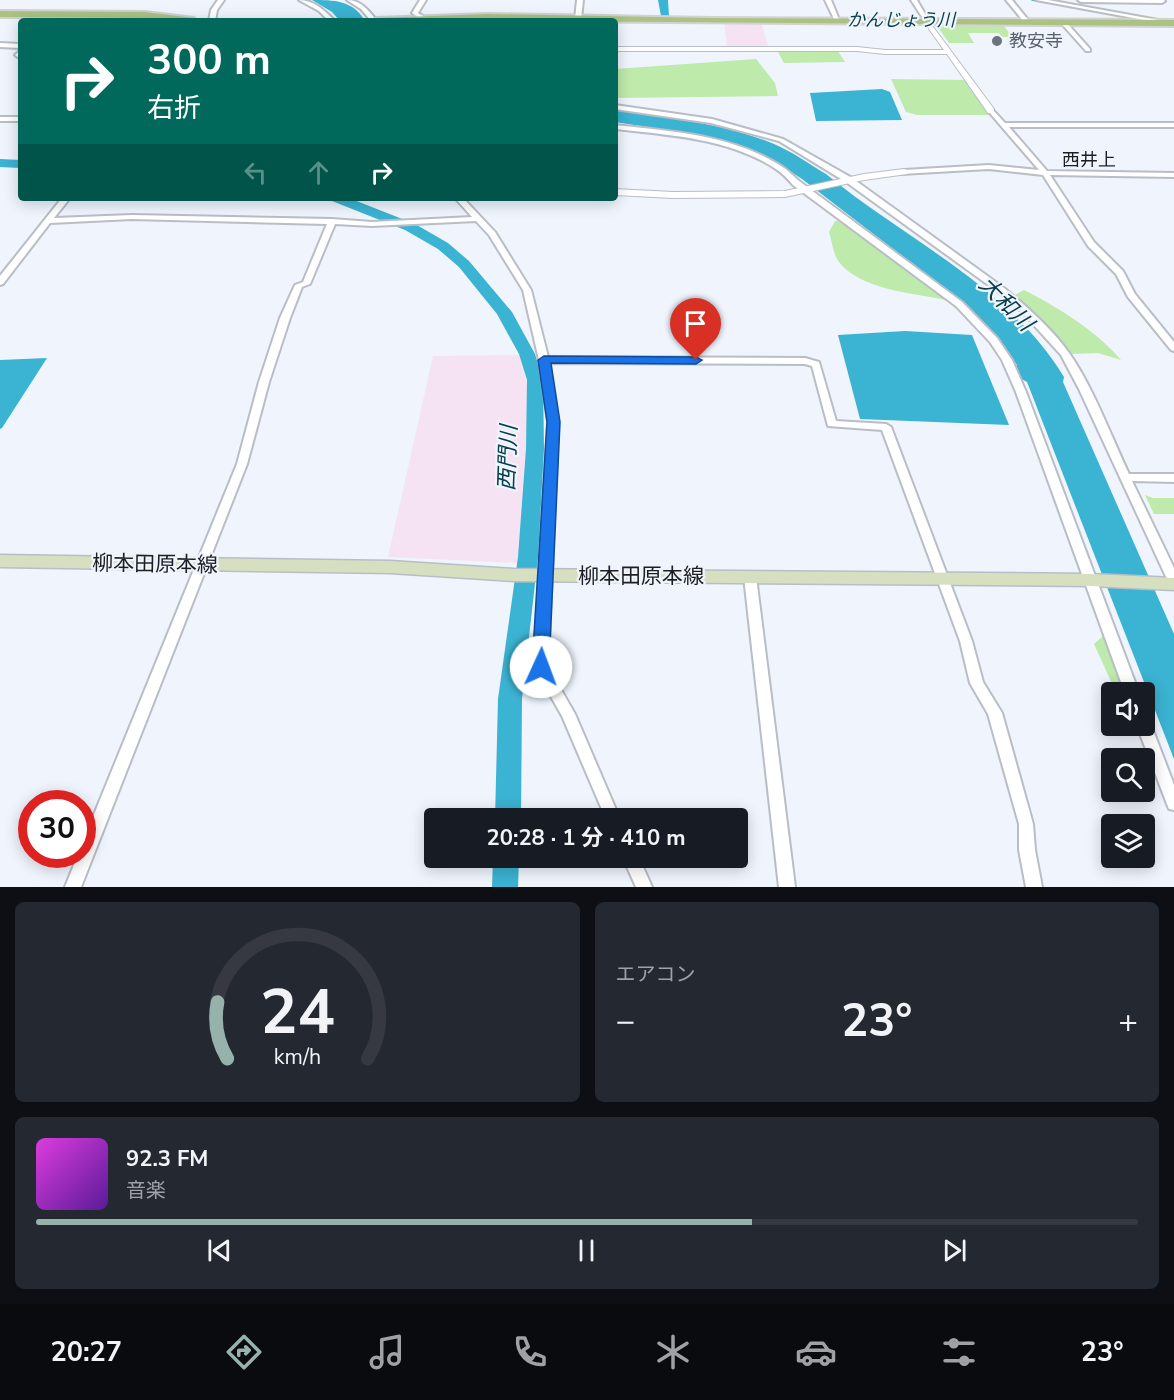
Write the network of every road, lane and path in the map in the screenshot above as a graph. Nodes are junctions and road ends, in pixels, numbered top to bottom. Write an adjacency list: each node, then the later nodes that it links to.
1 (221, 0): 18 (street)
2 (302, 0): 19 (street)
3 (350, 0): 20 (street)
4 (423, 0): 21 (street)
5 (580, 0): 22 (street)
6 (828, 0): 24 (street)
7 (914, 0): 25 (street)
8 (1009, 0): 26 (street)
9 (1039, 0): 13 (street)
10 (1081, 0): 11 (street); 13 (street)
11 (1162, 1)
12 (1153, 6): 13 (street)
13 (1089, 7): 28 (street)
14 (0, 14): 15 (main road)
15 (72, 14): 16 (street); 17 (main road)
16 (66, 18)
17 (170, 18)
18 (213, 18)
19 (329, 18)
20 (373, 18)
21 (422, 18)
22 (581, 18)
23 (618, 19): 24 (main road)
24 (838, 20): 25 (main road)
25 (927, 21): 26 (main road); 35 (street)
26 (1026, 21): 27 (main road)
27 (1063, 22): 28 (main road); 34 (street)
28 (1173, 23)
29 (0, 45): 30 (street)
30 (18, 48)
31 (18, 49): 33 (street)
32 (618, 49): 35 (street)
33 (0, 50)
34 (1088, 50)
35 (948, 52): 37 (street)
36 (618, 107): 46 (street)
37 (991, 111): 40 (street)
38 (0, 119): 39 (street)
39 (18, 119)
40 (1004, 125): 41 (street); 44 (street)
41 (1174, 125)
42 (618, 129): 47 (street)
43 (904, 172): 44 (street); 46 (street)
44 (1045, 173): 45 (street); 55 (street)
45 (1174, 175)
46 (847, 180): 47 (street); 57 (street)
47 (806, 189): 48 (street); 64 (street)
48 (618, 192)
49 (64, 201): 52 (street)
50 (462, 201): 51 (street)
51 (478, 219): 53 (street); 56 (street)
52 (47, 221): 53 (street); 54 (street)
53 (332, 221): 60 (street)
54 (0, 282)
55 (1174, 348)
56 (544, 360): 61 (street); 63 (street)
57 (1125, 477): 58 (street); 65 (street)
58 (1174, 478)
59 (0, 561): 60 (main road, 柳本田原本線)
60 (200, 565): 61 (main road, 柳本田原本線); 71 (street)
61 (541, 575): 62 (main road, 柳本田原本線); 69 (street)
62 (750, 577): 63 (main road, 柳本田原本線); 73 (street)
63 (944, 579): 64 (main road, 柳本田原本線); 74 (street)
64 (1093, 581): 65 (main road, 柳本田原本線); 66 (street)
65 (1173, 583)
66 (1128, 682)
67 (1148, 736): 68 (street)
68 (1174, 804)
69 (607, 808)
70 (635, 868): 72 (street)
71 (73, 887)
72 (644, 887)
73 (787, 887)
74 (1034, 887)

